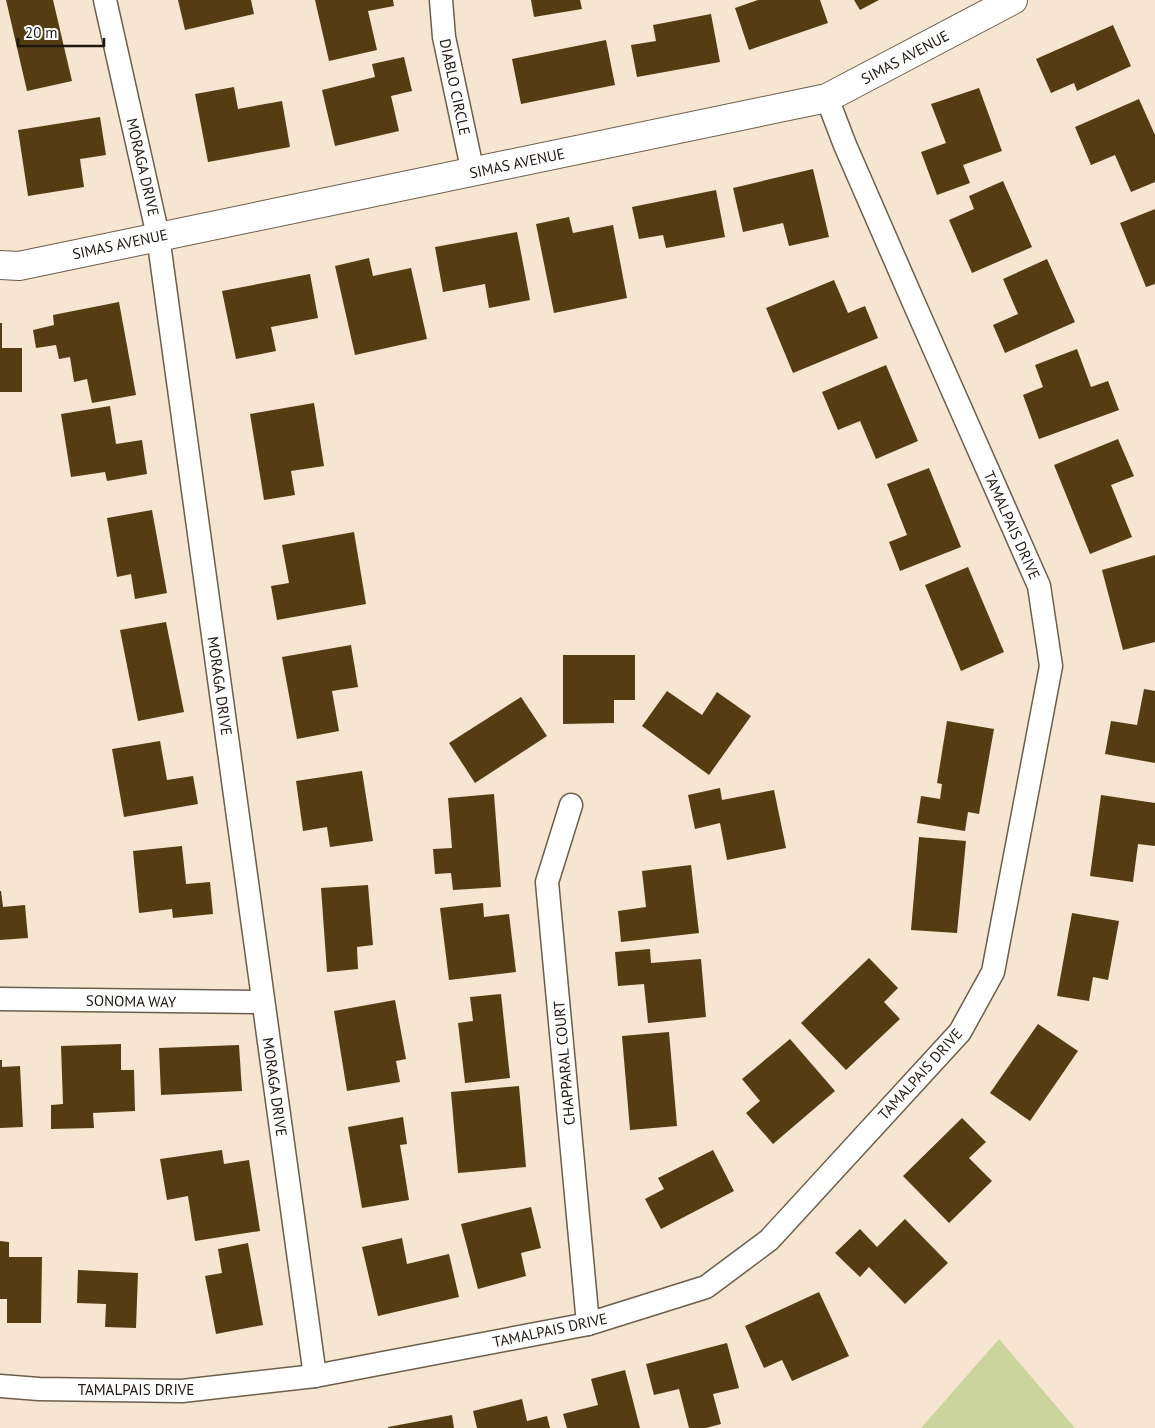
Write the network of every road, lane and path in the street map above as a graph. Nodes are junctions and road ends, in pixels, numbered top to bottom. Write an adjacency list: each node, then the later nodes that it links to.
1 (105, 0): 6 (street, MORAGA DRIVE)
2 (441, 0): 5 (street, DIABLO CIRCLE)
3 (1013, 0): 4 (street, SIMAS AVENUE)
4 (827, 98): 5 (street, SIMAS AVENUE); 11 (street, TAMALPAIS DRIVE)
5 (473, 173): 6 (street, SIMAS AVENUE)
6 (158, 236): 7 (street, SIMAS AVENUE); 10 (street, MORAGA DRIVE)
7 (0, 264)
8 (571, 805): 11 (street, CHAPPARAL COURT)
9 (0, 999): 10 (street, SONOMA WAY)
10 (263, 1002): 12 (street, MORAGA DRIVE)
11 (588, 1324): 12 (street, TAMALPAIS DRIVE)
12 (315, 1376): 13 (street, TAMALPAIS DRIVE)
13 (0, 1386)

